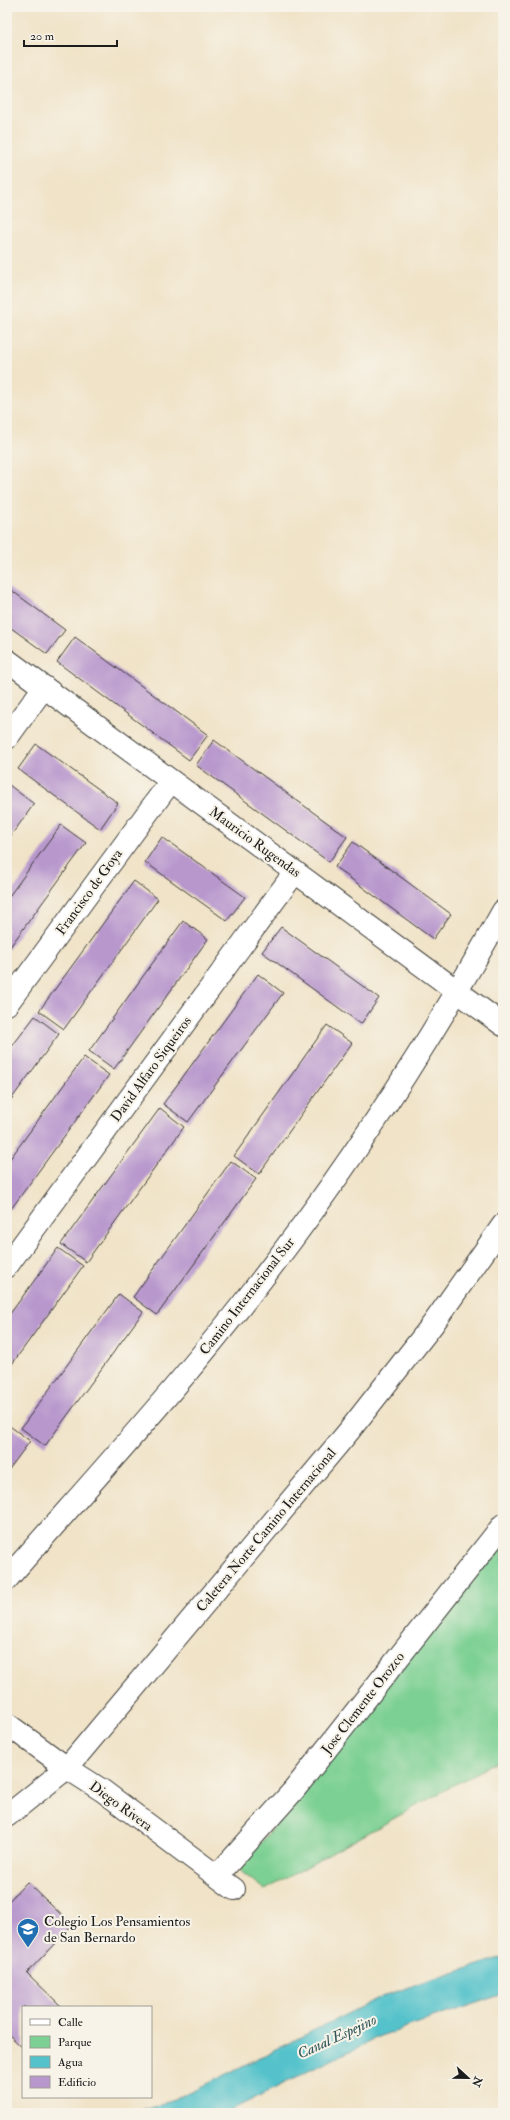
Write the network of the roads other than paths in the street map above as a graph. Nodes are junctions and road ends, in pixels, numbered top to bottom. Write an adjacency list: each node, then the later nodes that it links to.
1 (7, 660): 2 (street, Mauricio Rugendas)
2 (44, 687): 3 (street); 4 (street, Mauricio Rugendas)
3 (7, 738)
4 (171, 781): 5 (street, Mauricio Rugendas); 8 (street, Francisco de Goya)
5 (295, 872): 7 (street, Mauricio Rugendas); 11 (street, David Alfaro Siqueiros)
6 (503, 911): 7 (street, Camino Internacional Sur)
7 (458, 992): 9 (street, Mauricio Rugendas); 13 (street, Camino Internacional Sur)
8 (7, 1004)
9 (503, 1025)
10 (503, 1225): 15 (street, Caletera Norte Camino Internacional)
11 (7, 1266)
12 (503, 1524): 17 (street, Jose Clemente Orozco)
13 (7, 1579)
14 (7, 1724): 15 (street, Diego Rivera)
15 (66, 1768): 16 (street, Caletera Norte Camino Internacional); 17 (street, Diego Rivera)
16 (7, 1816)
17 (217, 1876): 18 (street, Diego Rivera)
18 (234, 1890)

